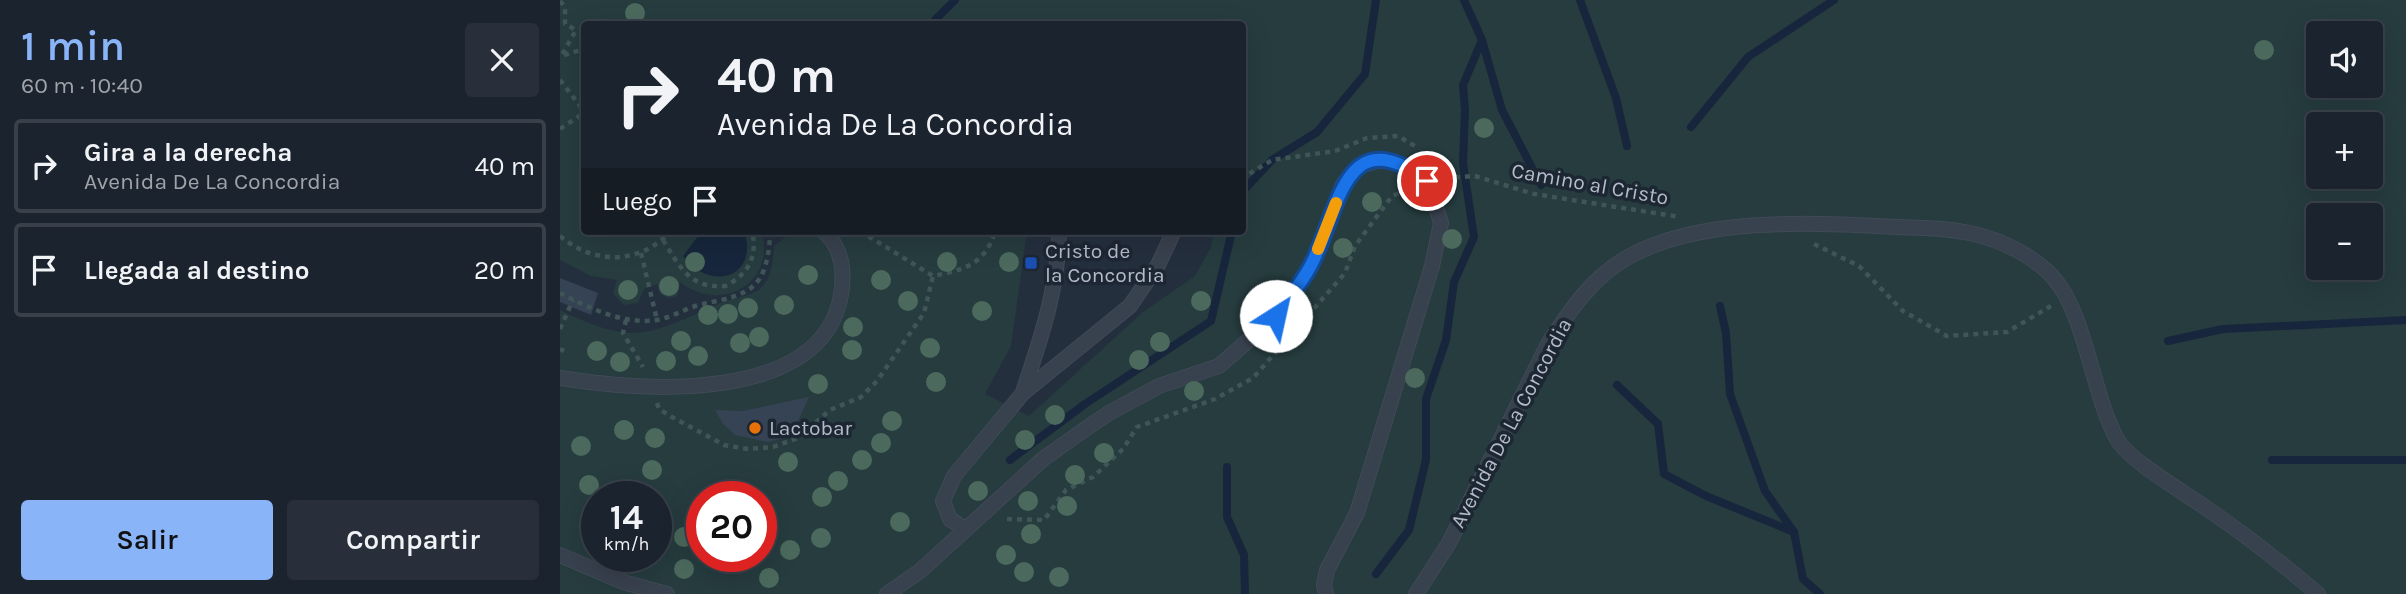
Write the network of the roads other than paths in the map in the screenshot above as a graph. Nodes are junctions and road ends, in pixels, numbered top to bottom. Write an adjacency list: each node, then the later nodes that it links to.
1 (826, 235): 4 (lane)
2 (1059, 235): 5 (lane)
3 (1172, 235): 5 (lane)
4 (560, 379)
5 (1023, 393): 6 (lane)
6 (965, 529): 9 (lane); 10 (lane)
7 (560, 555): 8 (lane)
8 (667, 594)
9 (887, 594)
10 (1326, 594)
11 (1416, 594): 12 (lane, Avenida De La Concordia)
12 (2318, 594)

